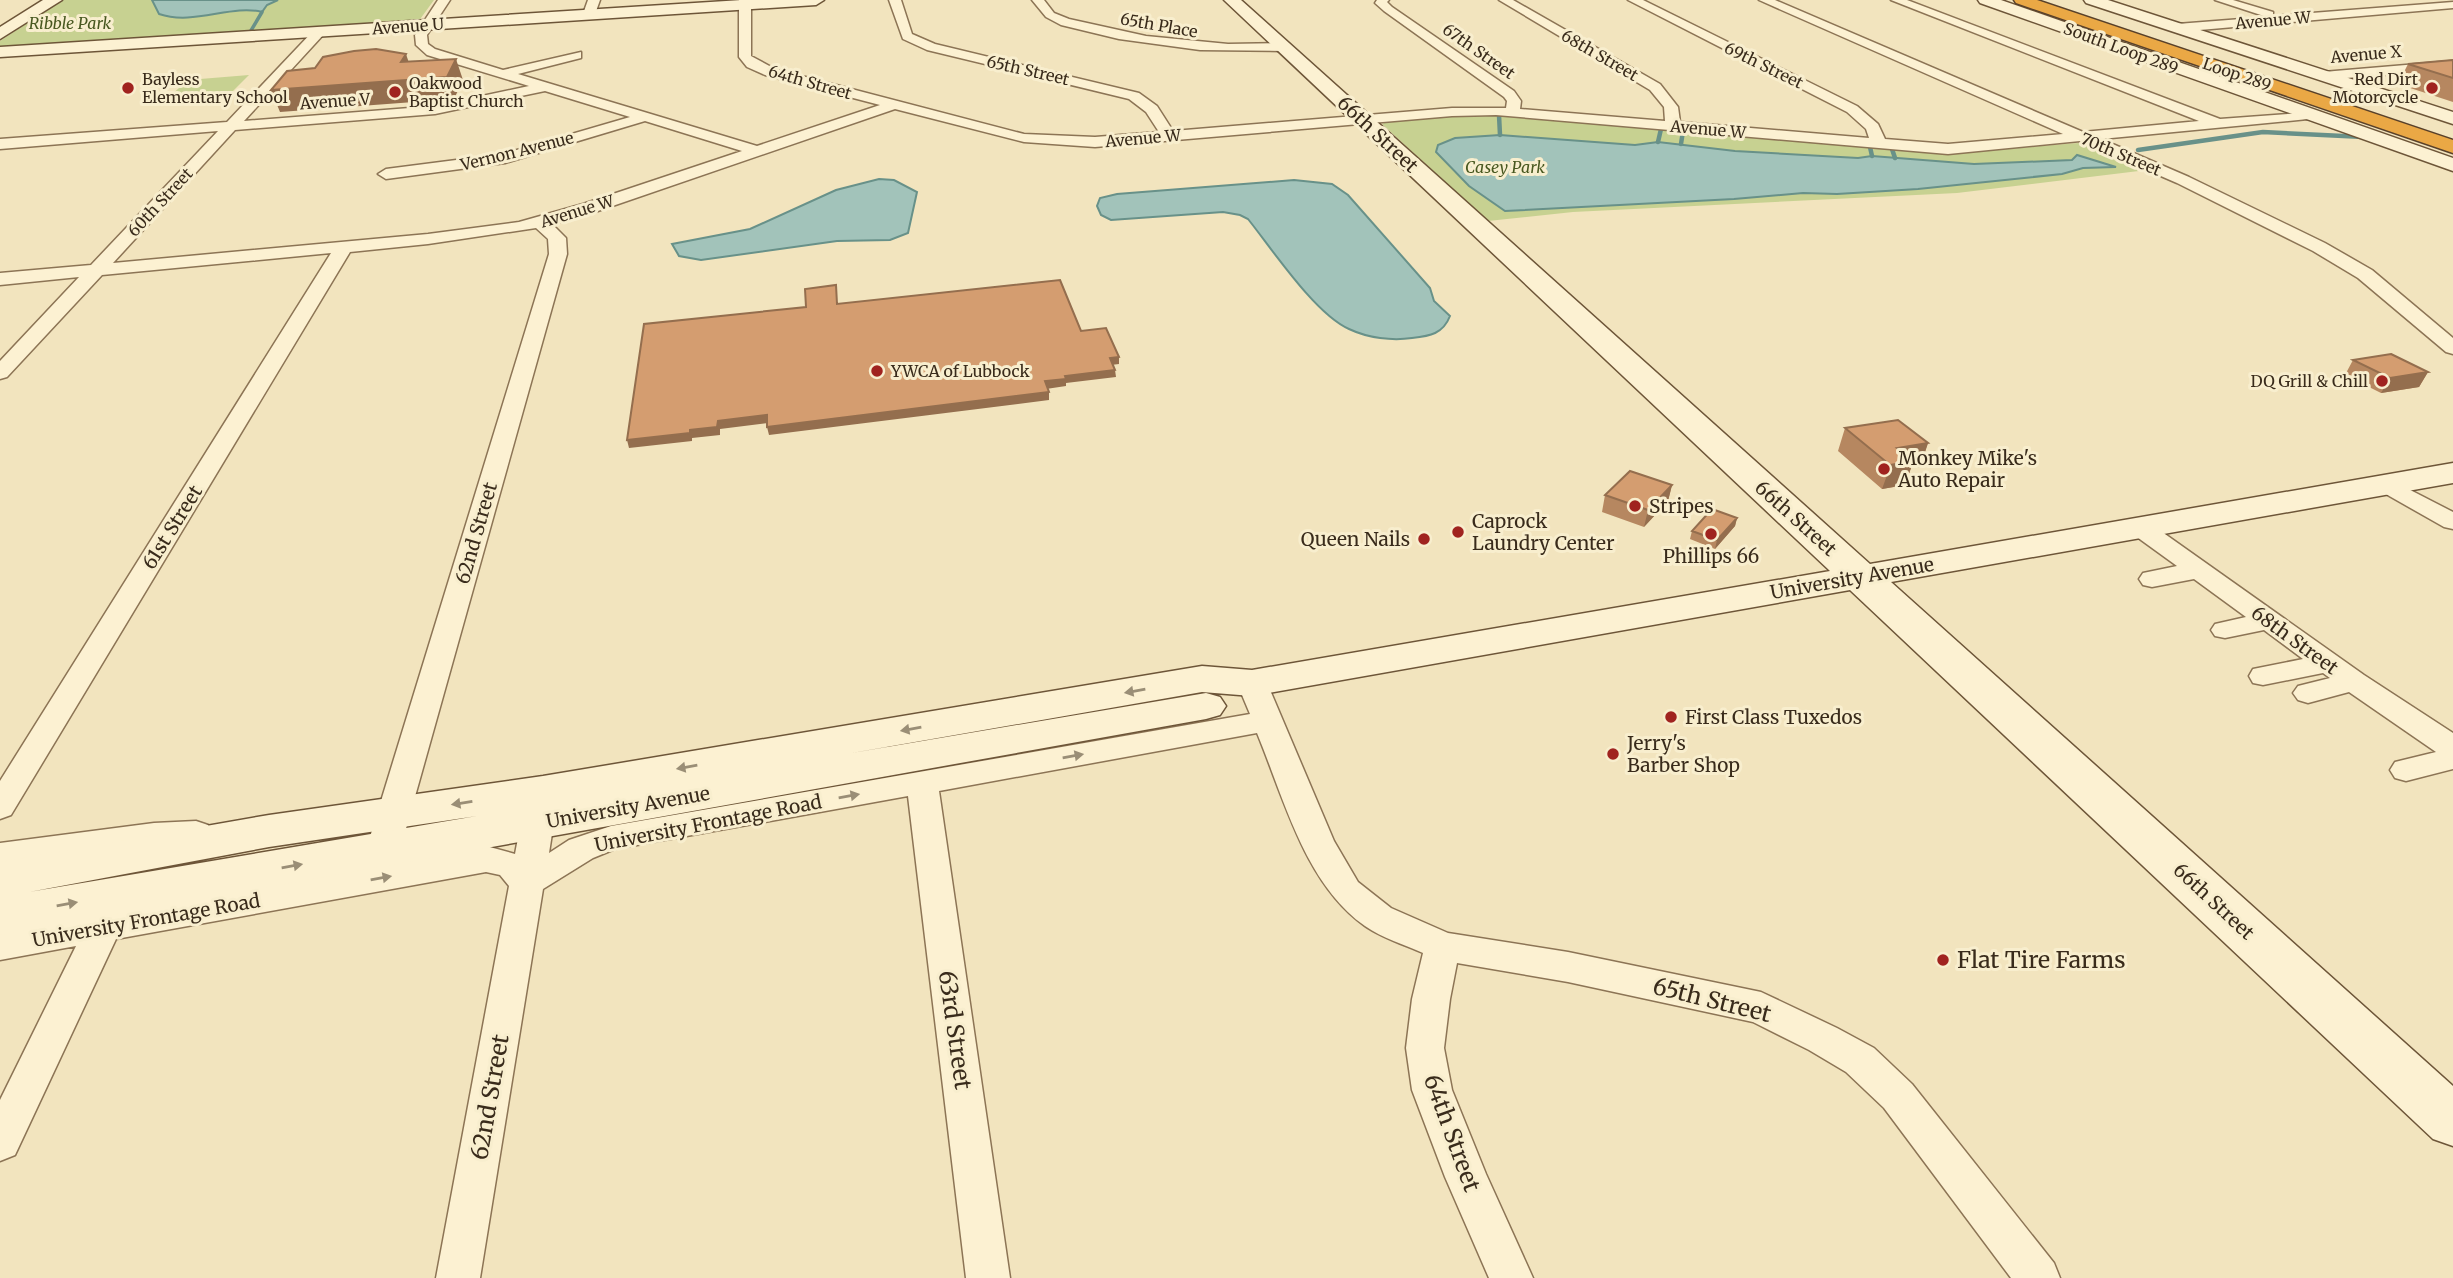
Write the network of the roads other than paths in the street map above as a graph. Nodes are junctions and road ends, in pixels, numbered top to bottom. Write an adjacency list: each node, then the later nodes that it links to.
1 (54, 0): 28 (street)
2 (444, 0): 25 (street)
3 (816, 0): 17 (street, Avenue U)
4 (895, 0): 47 (street, 65th Street)
5 (1038, 0): 29 (street, 65th Place)
6 (1232, 0): 29 (street, 66th Street)
7 (1383, 0): 38 (street, 67th Street)
8 (1505, 0): 44 (street, 68th Street)
9 (1634, 0): 51 (street, 69th Street)
10 (1765, 0): 48 (street, 70th Street)
11 (1897, 0): 43 (street)
12 (1986, 0): 39 (street, South Loop 289)
13 (2022, 0): 21 (highway, Loop 289)
14 (2050, 0): 21 (highway, Loop 289)
15 (2221, 0): 24 (street)
16 (2349, 0): 22 (street)
17 (745, 2): 19 (street, Avenue U); 36 (street, 64th Street)
18 (2453, 5): 20 (street, Avenue W)
19 (592, 7): 25 (street, Avenue U)
20 (2435, 7): 22 (street, Avenue W); 23 (street)
21 (2085, 10): 26 (street, South Loop 289); 37 (highway); 46 (highway, Loop 289); 52 (highway, Loop 289); 55 (highway)
22 (2388, 10): 24 (street, Avenue W)
23 (2453, 11)
24 (2285, 19): 26 (street, Avenue W)
25 (427, 24): 27 (street, Avenue U); 33 (street)
26 (2177, 28): 34 (street, South Loop 289)
27 (320, 31): 30 (street, Avenue U); 45 (street, 60th Street)
28 (0, 34)
29 (1283, 47): 42 (street, 66th Street)
30 (0, 51)
31 (576, 55): 33 (street)
32 (2453, 65): 34 (street, Avenue X)
33 (502, 74): 35 (street)
34 (2323, 76): 37 (street, South Loop 289)
35 (545, 87): 40 (street); 45 (street, Avenue V)
36 (893, 105): 47 (street, Avenue W); 53 (street, Avenue W)
37 (2423, 108): 41 (street, South Loop 289)
38 (1512, 112): 42 (street, Avenue W); 44 (street, Avenue W)
39 (2308, 115): 43 (street, Avenue W); 55 (street, South Loop 289)
40 (644, 117): 53 (street); 56 (street, Vernon Avenue)
41 (2453, 118)
42 (1362, 119): 47 (street, Avenue W); 68 (street, 66th Street)
43 (2220, 124): 48 (street, Avenue W)
44 (1673, 126): 51 (street, Avenue W)
45 (231, 127): 49 (street, Avenue V); 59 (street, 60th Street)
46 (2453, 135)
47 (1169, 136)
48 (2084, 138): 51 (street, Avenue W); 61 (street, 70th Street)
49 (19, 142): 50 (street, Avenue V); 54 (street)
50 (0, 144)
51 (1879, 145)
52 (2453, 147)
53 (758, 151): 57 (street, Avenue W)
54 (0, 157)
55 (2453, 164)
56 (386, 174)
57 (540, 222): 58 (street, Avenue W); 84 (street, 62nd Street)
58 (344, 247): 59 (street, Avenue W); 81 (street, 61st Street)
59 (97, 270): 60 (street, Avenue W); 62 (street, 60th Street)
60 (0, 279)
61 (2453, 348)
62 (0, 373)
63 (2453, 473): 64 (street, University Avenue)
64 (2385, 484): 65 (street); 66 (street, University Avenue)
65 (2453, 522)
66 (2139, 527): 67 (street, 68th Street); 68 (street, University Avenue)
67 (2199, 570): 69 (street); 70 (street, 68th Street)
68 (1861, 576): 76 (street, University Avenue); 92 (street, 66th Street)
69 (2152, 579)
70 (2268, 621): 71 (street); 72 (street, 68th Street)
71 (2225, 630)
72 (2328, 663): 73 (street); 74 (street, 68th Street)
73 (2263, 676)
74 (2354, 682): 75 (street); 77 (street, 68th Street)
75 (2308, 693)
76 (1259, 702): 80 (street, University Frontage Road, one-way to 76); 82 (street, University Avenue); 91 (street)
77 (2453, 748)
78 (2453, 758): 79 (street)
79 (2406, 770)
80 (922, 783): 87 (street, University Frontage Road, one-way to 80); 95 (street, 63rd Street)
81 (0, 807)
82 (540, 807): 84 (street, University Avenue); 87 (street, 62nd Street)
83 (269, 831): 84 (street, University Avenue); 85 (street); 86 (street, University Avenue)
84 (388, 832): 88 (street, University Avenue, one-way to 84)
85 (0, 855)
86 (0, 880)
87 (526, 883): 89 (street, University Frontage Road, one-way to 87); 94 (street, 62nd Street)
88 (0, 916)
89 (103, 928): 90 (street, University Frontage Road); 93 (street)
90 (0, 946)
91 (1443, 946): 96 (street, 64th Street); 97 (street, 65th Street)
92 (2453, 1121)
93 (0, 1142)
94 (458, 1278)
95 (988, 1278)
96 (1511, 1278)
97 (2038, 1278)

